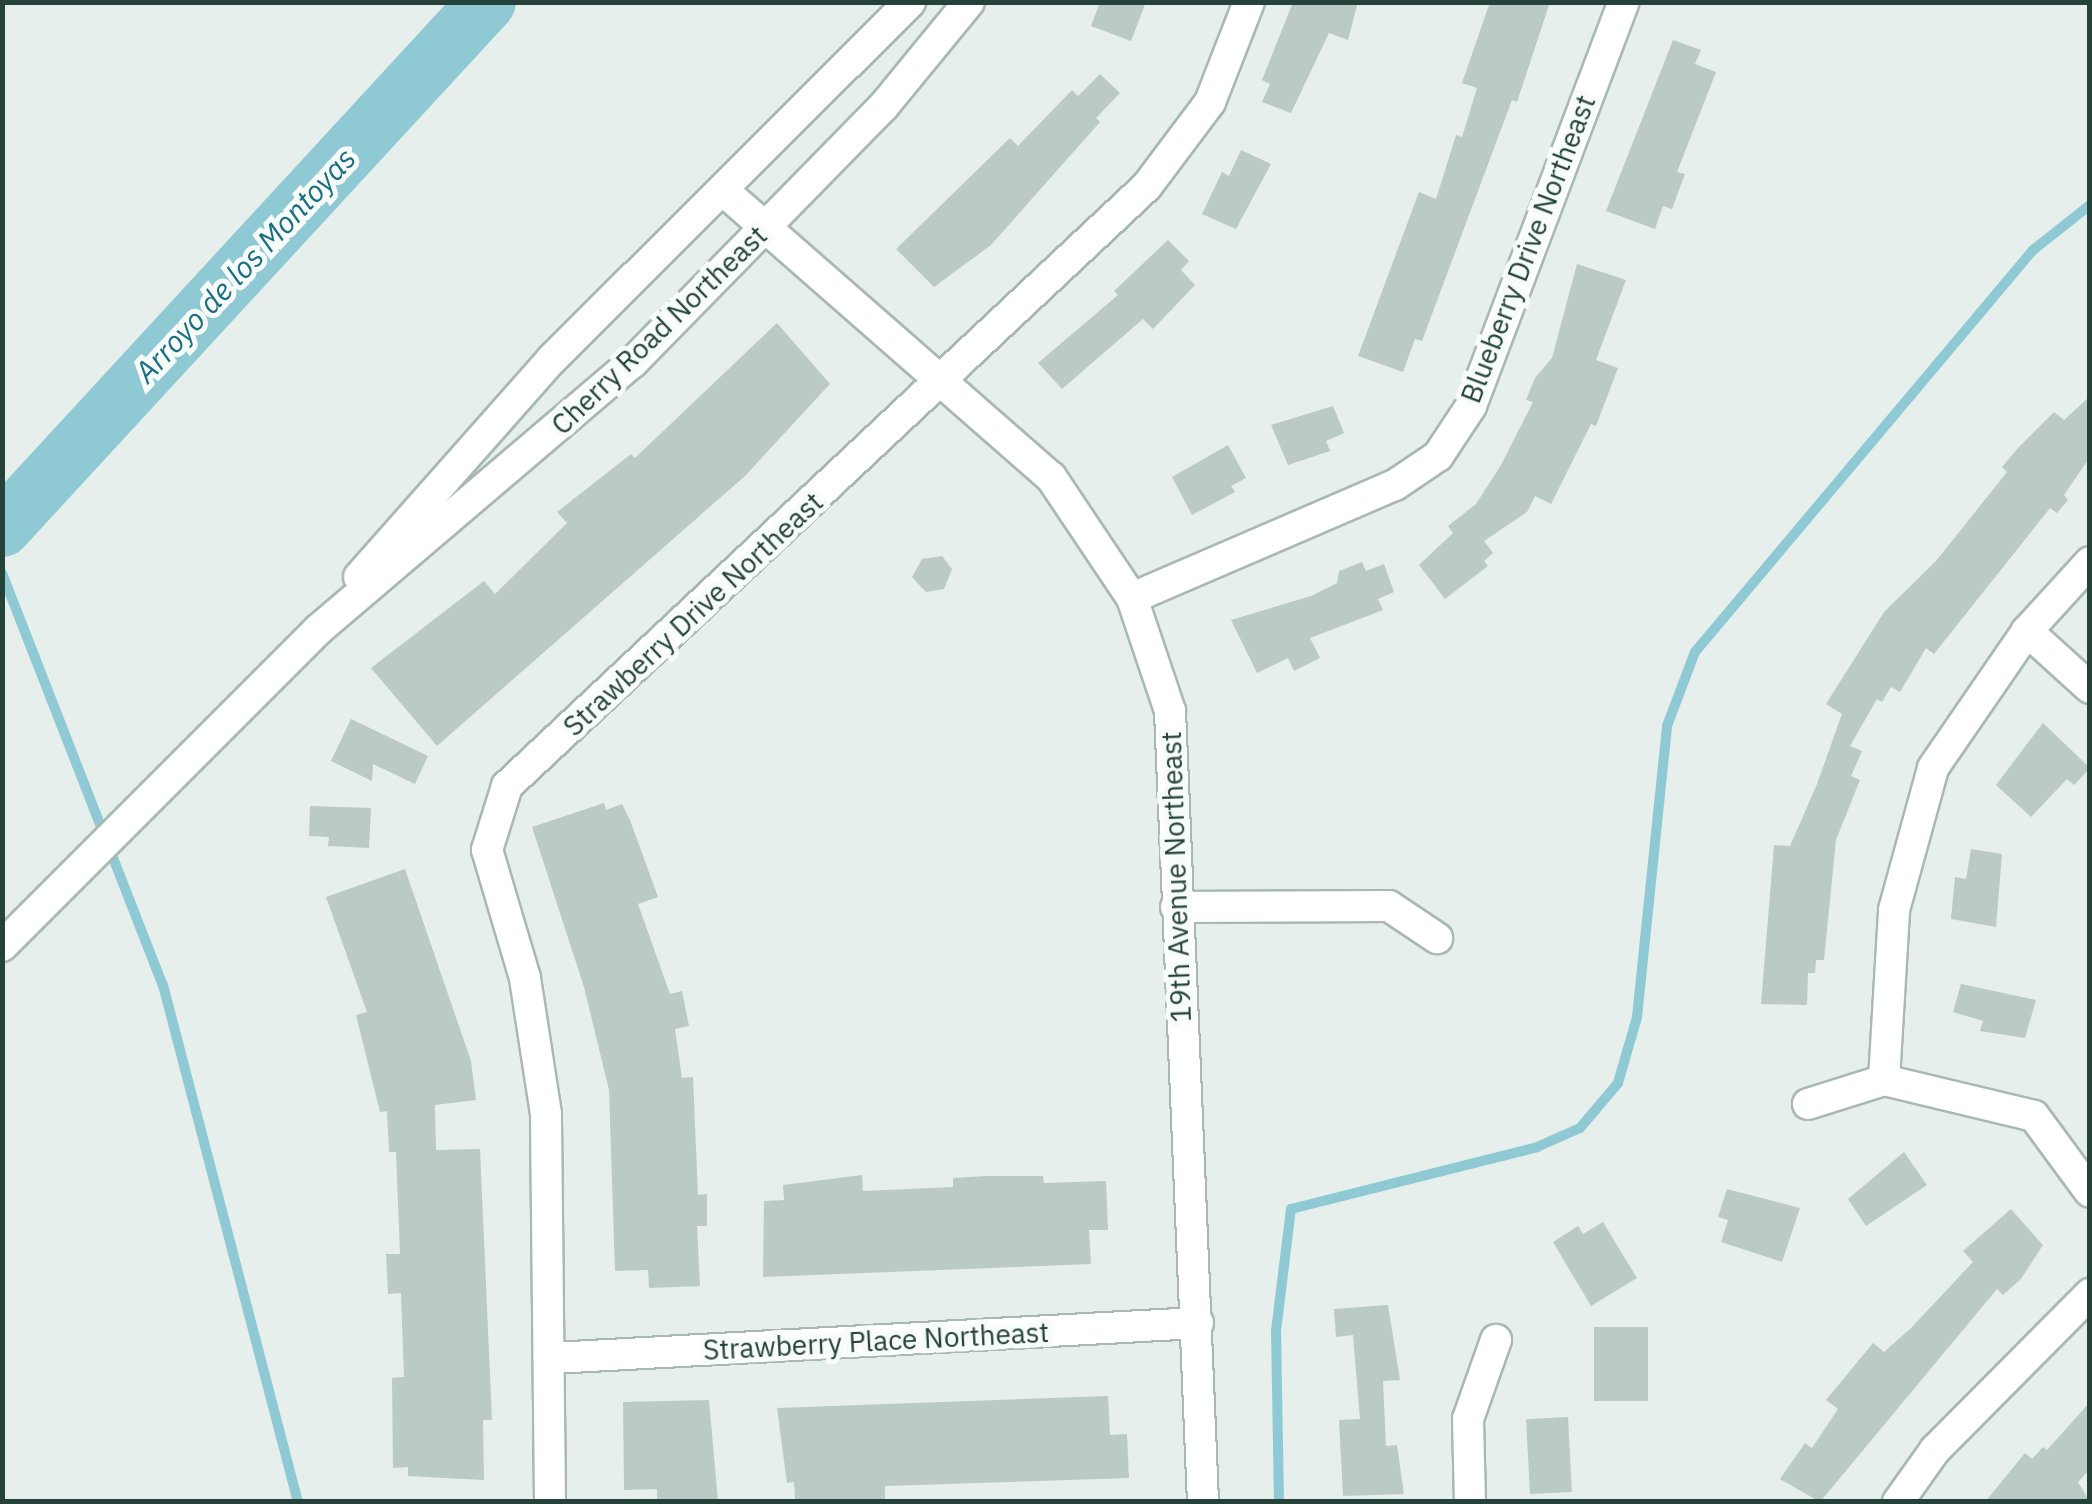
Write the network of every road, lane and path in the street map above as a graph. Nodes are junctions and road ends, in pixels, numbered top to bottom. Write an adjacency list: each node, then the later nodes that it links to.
1 (910, 2): 5 (street, Cherry Road Northeast)
2 (969, 2): 6 (street, Cherry Road Northeast)
3 (1249, 2): 7 (street, Strawberry Drive Northeast)
4 (1624, 2): 9 (street, Blueberry Drive Northeast)
5 (725, 192): 6 (street, 19th Avenue Northeast); 10 (street, Cherry Road Northeast)
6 (766, 229): 7 (street, 19th Avenue Northeast); 10 (street, Cherry Road Northeast)
7 (941, 385): 9 (street, 19th Avenue Northeast); 22 (street, Strawberry Drive Northeast)
8 (2090, 562): 11 (street)
9 (1132, 598): 13 (street, 19th Avenue Northeast)
10 (319, 629): 15 (street, Cherry Road Northeast)
11 (2027, 631): 12 (street); 16 (street)
12 (2090, 688)
13 (1176, 907): 14 (street); 20 (street, 19th Avenue Northeast)
14 (1437, 938)
15 (2, 946)
16 (1884, 1080): 17 (street); 18 (street)
17 (1808, 1104)
18 (2090, 1192)
19 (2090, 1294): 26 (street)
20 (1198, 1323): 22 (street, Strawberry Place Northeast); 24 (street, 19th Avenue Northeast)
21 (1496, 1340): 25 (street)
22 (553, 1358): 23 (street, Strawberry Drive Northeast)
23 (550, 1502)
24 (1204, 1502)
25 (1470, 1502)
26 (1898, 1502)

